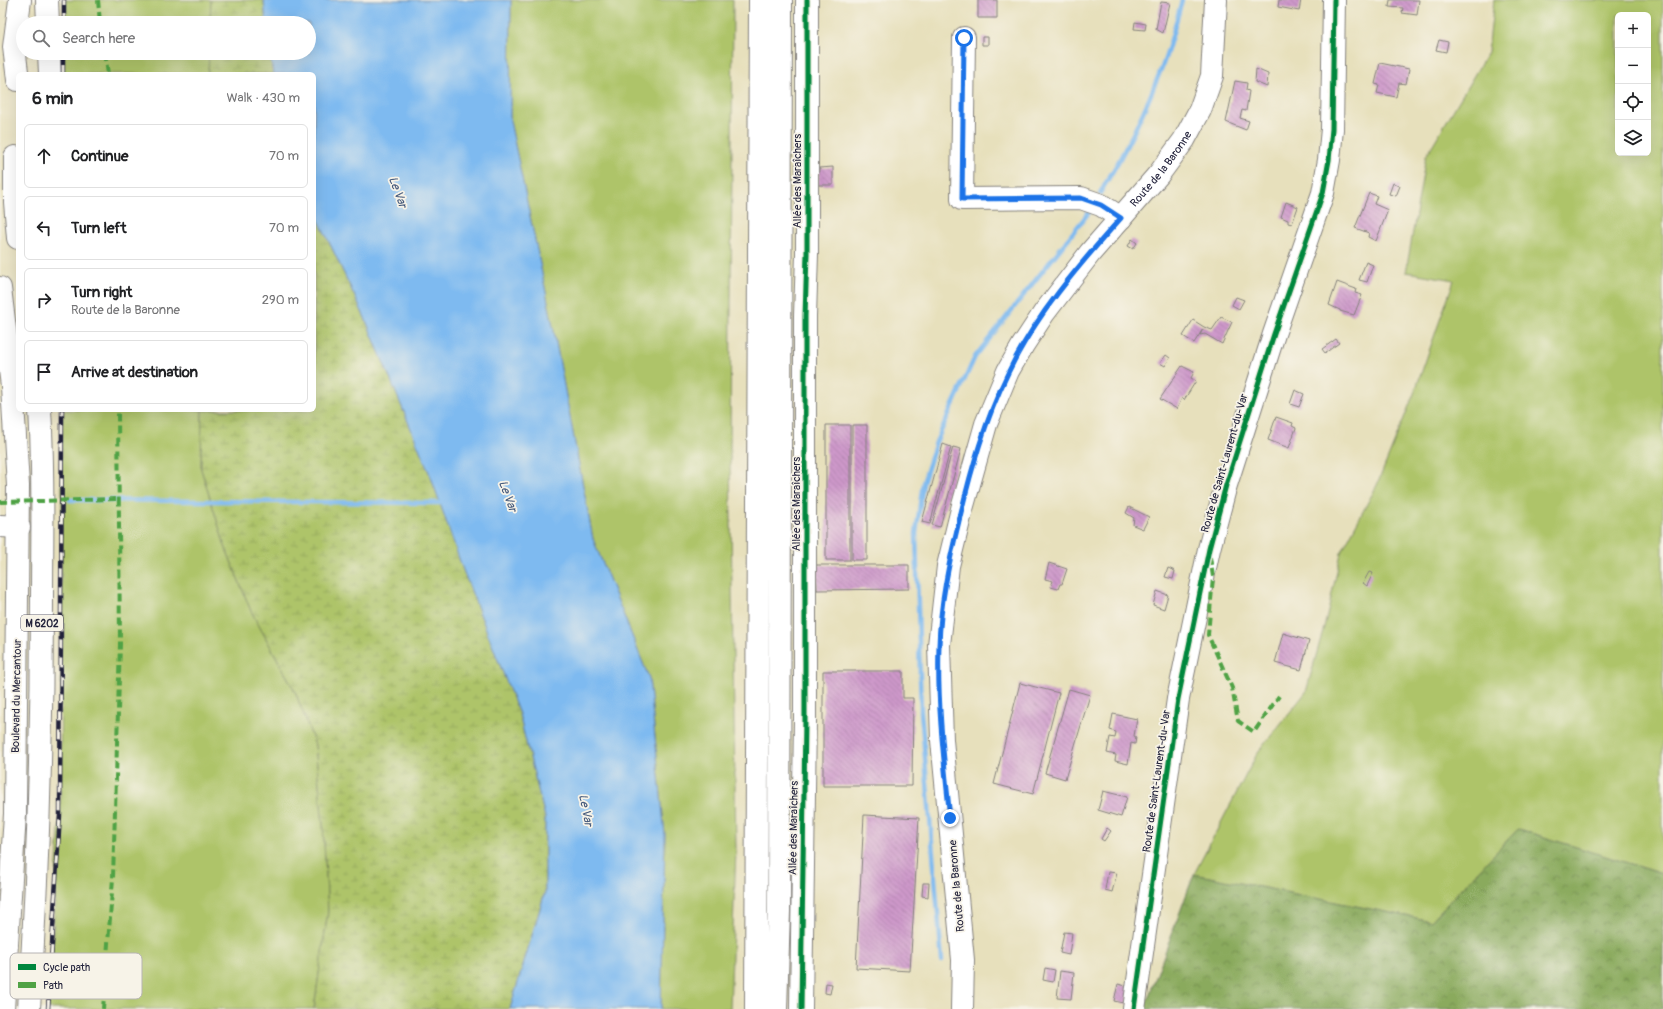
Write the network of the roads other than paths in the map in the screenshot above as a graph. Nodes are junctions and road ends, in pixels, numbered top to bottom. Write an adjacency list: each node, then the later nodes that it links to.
1 (20, 0): 8 (main road)
2 (47, 0): 9 (main road)
3 (760, 0): 29 (main road)
4 (781, 0): 30 (main road)
5 (807, 0): 31 (main road, Allée des Maraîchers)
6 (1216, 0): 18 (main road, Route de la Baronne)
7 (1334, 0): 33 (main road, Route de Saint-Laurent-du-Var)
8 (18, 16)
9 (48, 16)
10 (16, 31): 14 (main road)
11 (964, 38): 18 (main road)
12 (49, 60): 15 (main road)
13 (0, 72): 16 (main road)
14 (17, 72)
15 (50, 72)
16 (16, 79)
17 (11, 158): 19 (main road)
18 (1121, 218): 32 (main road, Route de la Baronne)
19 (16, 220)
20 (0, 288): 24 (main road, Boulevard du Mercantour / M 6202)
21 (40, 412): 23 (main road, M 6202)
22 (47, 412): 23 (main road)
23 (42, 441): 25 (main road, M 6202)
24 (9, 526): 27 (main road, Boulevard du Mercantour / M 6202)
25 (32, 953)
26 (30, 999): 28 (main road, M 6202)
27 (3, 1009)
28 (29, 1009)
29 (756, 1009)
30 (776, 1009)
31 (800, 1009)
32 (962, 1009)
33 (1134, 1009)

